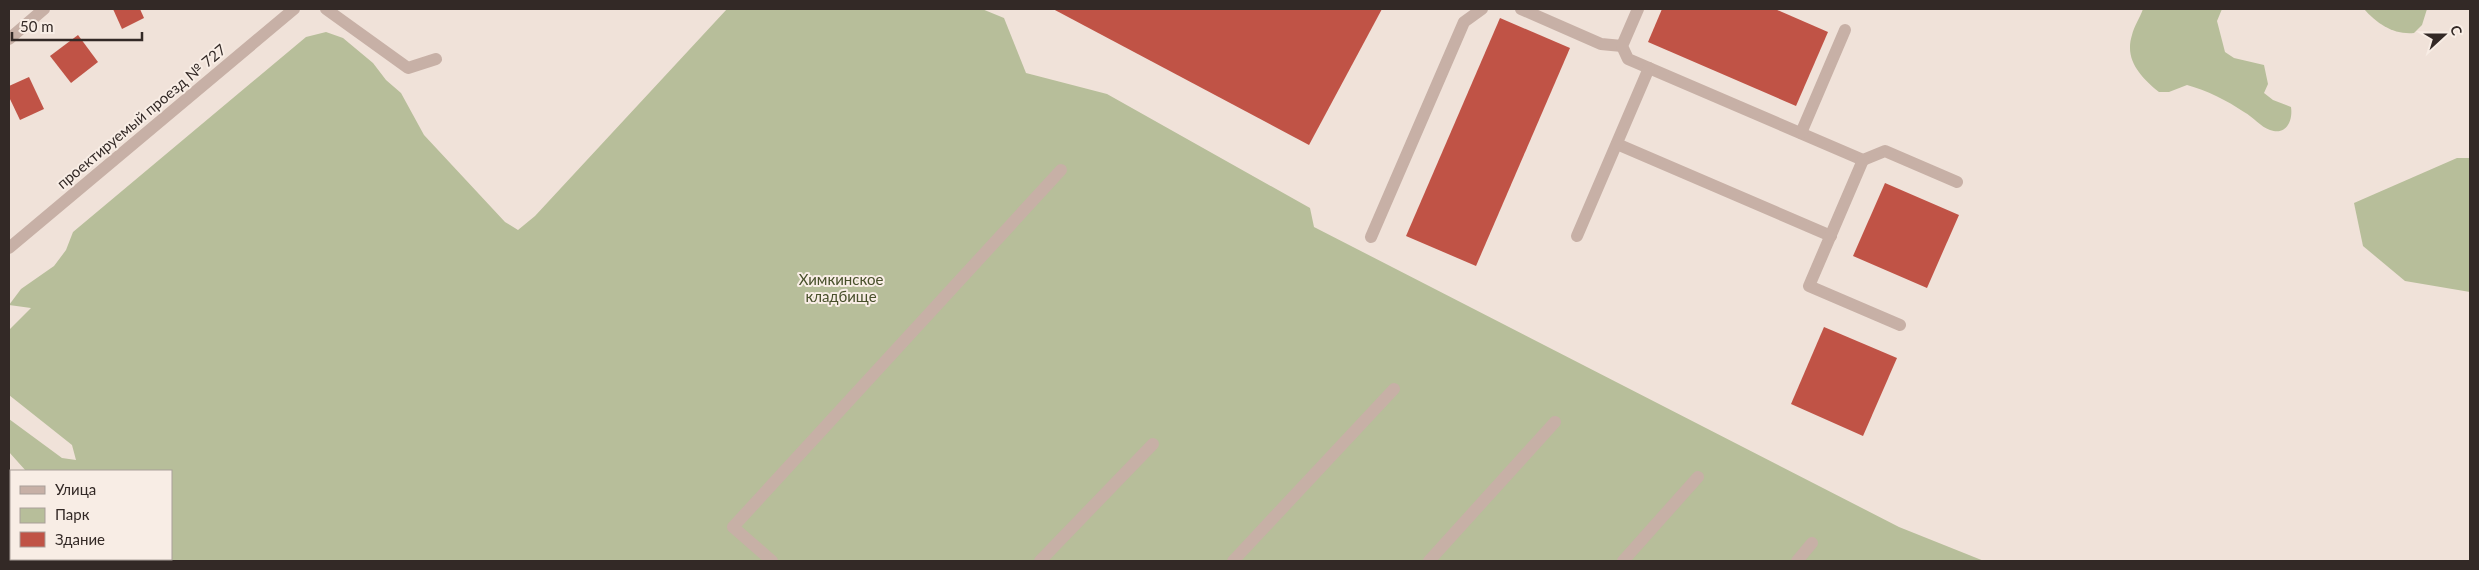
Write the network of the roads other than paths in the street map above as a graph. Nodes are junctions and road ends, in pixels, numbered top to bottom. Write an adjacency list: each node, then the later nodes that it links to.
1 (44, 9): 8 (street)
2 (294, 9): 20 (street, проектируемый проезд № 727)
3 (326, 9): 10 (street)
4 (1482, 9): 19 (street)
5 (1521, 9): 9 (street)
6 (1638, 9): 9 (street)
7 (1845, 30): 12 (street)
8 (9, 39)
9 (1622, 46): 11 (street)
10 (436, 59)
11 (1649, 68): 12 (street); 13 (street)
12 (1801, 134): 14 (street)
13 (1617, 144): 17 (street); 18 (street)
14 (1863, 160): 16 (street); 18 (street)
15 (1060, 170): 27 (street)
16 (1957, 182)
17 (1578, 236)
18 (1831, 236): 21 (street)
19 (1370, 237)
20 (9, 248)
21 (1900, 325)
22 (1394, 389): 29 (street)
23 (1555, 422): 30 (street)
24 (1153, 444): 28 (street)
25 (1698, 477): 31 (street)
26 (1812, 543): 32 (street)
27 (772, 561)
28 (1040, 561)
29 (1234, 561)
30 (1429, 561)
31 (1623, 561)
32 (1797, 561)

